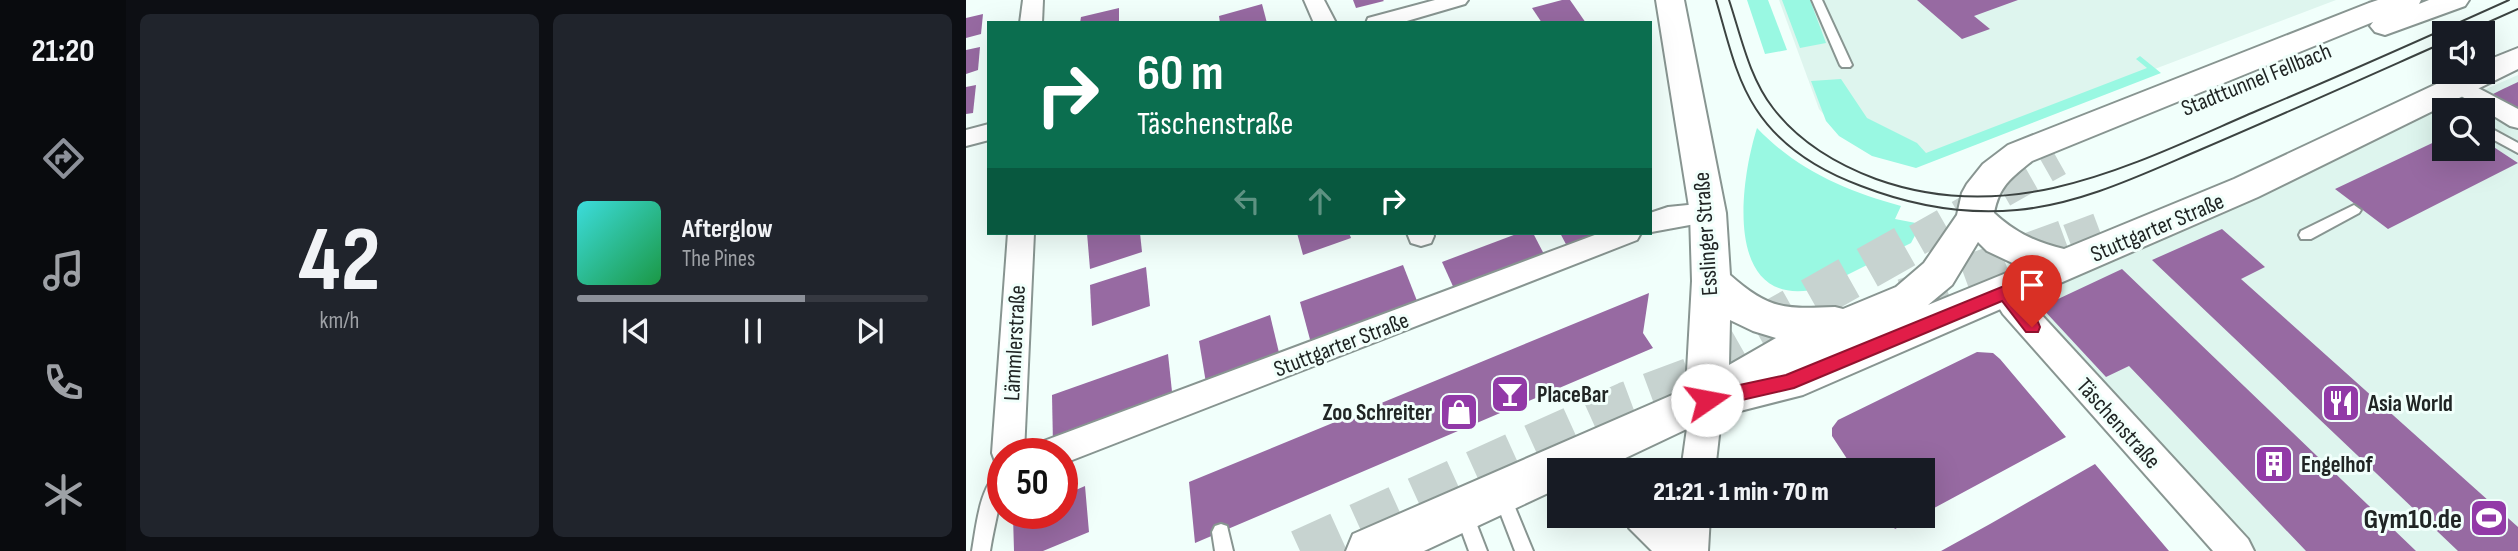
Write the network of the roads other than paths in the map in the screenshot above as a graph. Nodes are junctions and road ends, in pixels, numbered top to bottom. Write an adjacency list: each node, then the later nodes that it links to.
1 (1032, 0): 8 (street)
2 (1314, 0): 9 (street)
3 (1458, 0): 10 (street)
4 (1670, 0): 26 (main road, Esslinger Straße)
5 (1817, 0): 14 (lane)
6 (2407, 0): 27 (main road, Stuttgarter Straße)
7 (2455, 0): 24 (main road, Stadttunnel Fellbach)
8 (1031, 21)
9 (1324, 21)
10 (1383, 21)
11 (2518, 39): 12 (main road)
12 (2495, 49)
13 (2518, 57): 15 (main road, Stuttgarter Straße)
14 (1846, 65)
15 (2495, 65)
16 (2441, 84): 29 (main road)
17 (2444, 84): 33 (main road, Stuttgarter Straße)
18 (2461, 84): 19 (street)
19 (2518, 120)
20 (987, 133): 22 (street)
21 (2495, 135): 23 (lane)
22 (966, 138)
23 (2518, 149)
24 (2058, 160)
25 (2354, 210): 30 (lane)
26 (1708, 213): 28 (street); 34 (main road, Esslinger Straße)
27 (1975, 217): 33 (main road); 35 (main road); 36 (main road, Stuttgarter Straße)
28 (1659, 220)
29 (2106, 226)
30 (2306, 234)
31 (1021, 235): 38 (street, Lämmlerstraße)
32 (1623, 235): 39 (street, Stuttgarter Straße)
33 (2069, 265): 35 (main road, Stuttgarter Straße)
34 (1711, 281): 36 (main road); 37 (main road, Esslinger Straße)
35 (2004, 293): 37 (main road, Stuttgarter Straße); 54 (street, Täschenstraße)
36 (1859, 321): 37 (main road, Stuttgarter Straße)
37 (1707, 400): 40 (street, Esslinger Straße); 42 (main road, Stuttgarter Straße)
38 (1009, 438)
39 (1078, 443)
40 (1700, 458)
41 (1547, 488): 42 (street)
42 (1492, 495): 49 (main road, Stuttgarter Straße); 50 (lane); 51 (lane)
43 (987, 516): 47 (lane)
44 (1654, 528): 52 (street)
45 (1692, 528): 53 (street)
46 (1221, 532): 48 (lane)
47 (981, 551)
48 (1224, 551)
49 (1370, 551)
50 (1478, 551)
51 (1524, 551)
52 (1672, 551)
53 (1690, 551)
54 (2236, 551)

